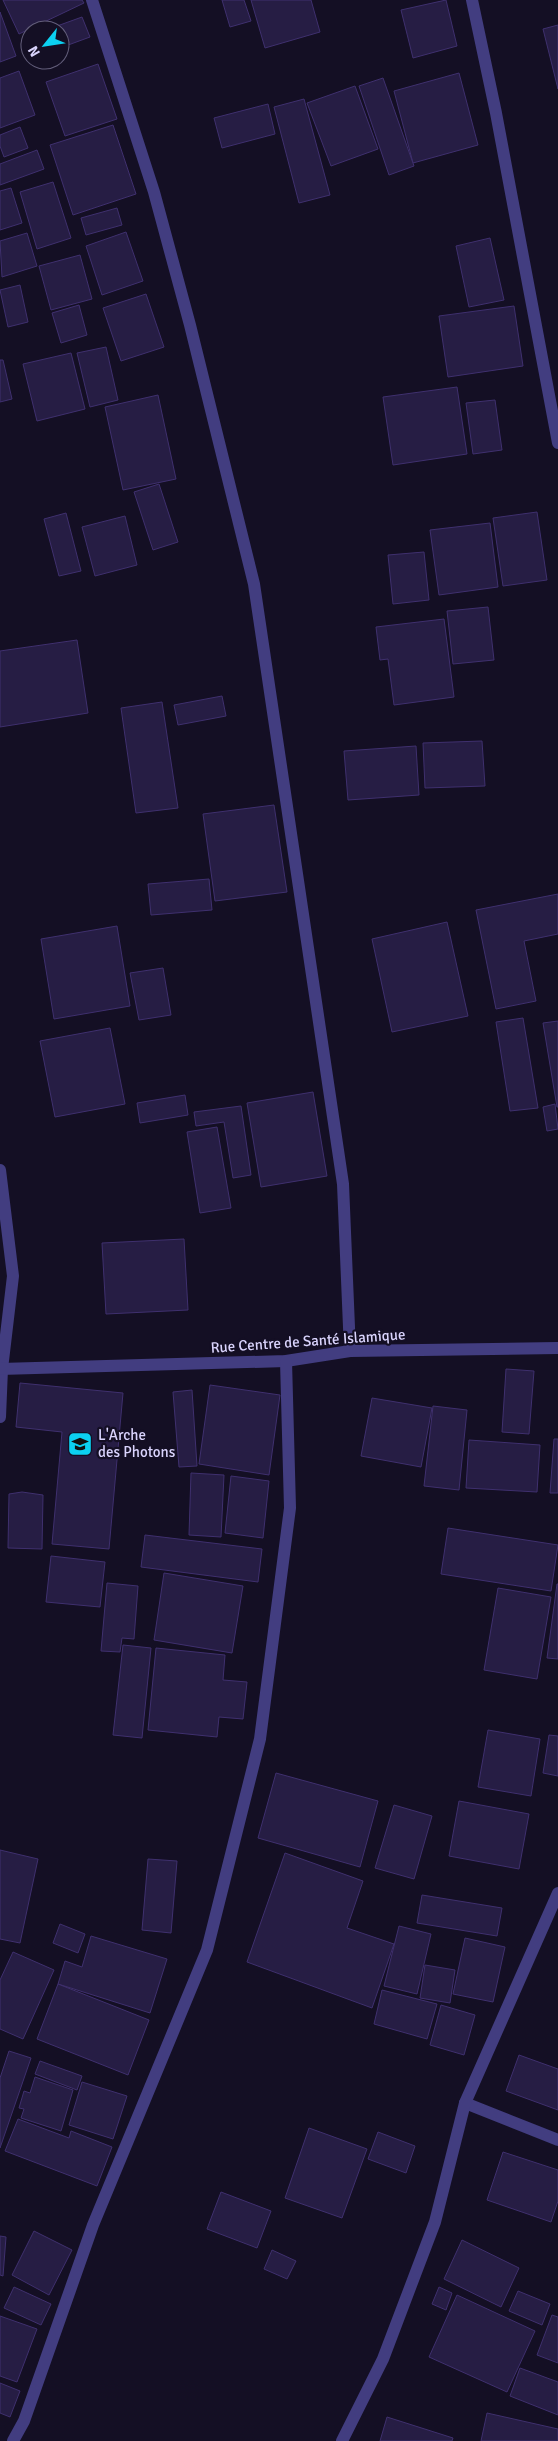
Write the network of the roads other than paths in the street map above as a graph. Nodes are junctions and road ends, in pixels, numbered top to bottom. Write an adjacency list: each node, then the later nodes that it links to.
1 (92, 0): 6 (street)
2 (472, 0): 3 (street)
3 (558, 443)
4 (0, 1170): 8 (street)
5 (558, 1348): 6 (street, Rue Centre de Santé Islamique)
6 (350, 1351): 7 (street, Rue Centre de Santé Islamique)
7 (286, 1361): 8 (street, Rue Centre de Santé Islamique); 13 (street)
8 (1, 1369): 9 (street)
9 (0, 1417)
10 (558, 1892): 11 (street)
11 (465, 2103): 12 (street); 14 (street)
12 (558, 2140)
13 (13, 2441)
14 (342, 2441)

